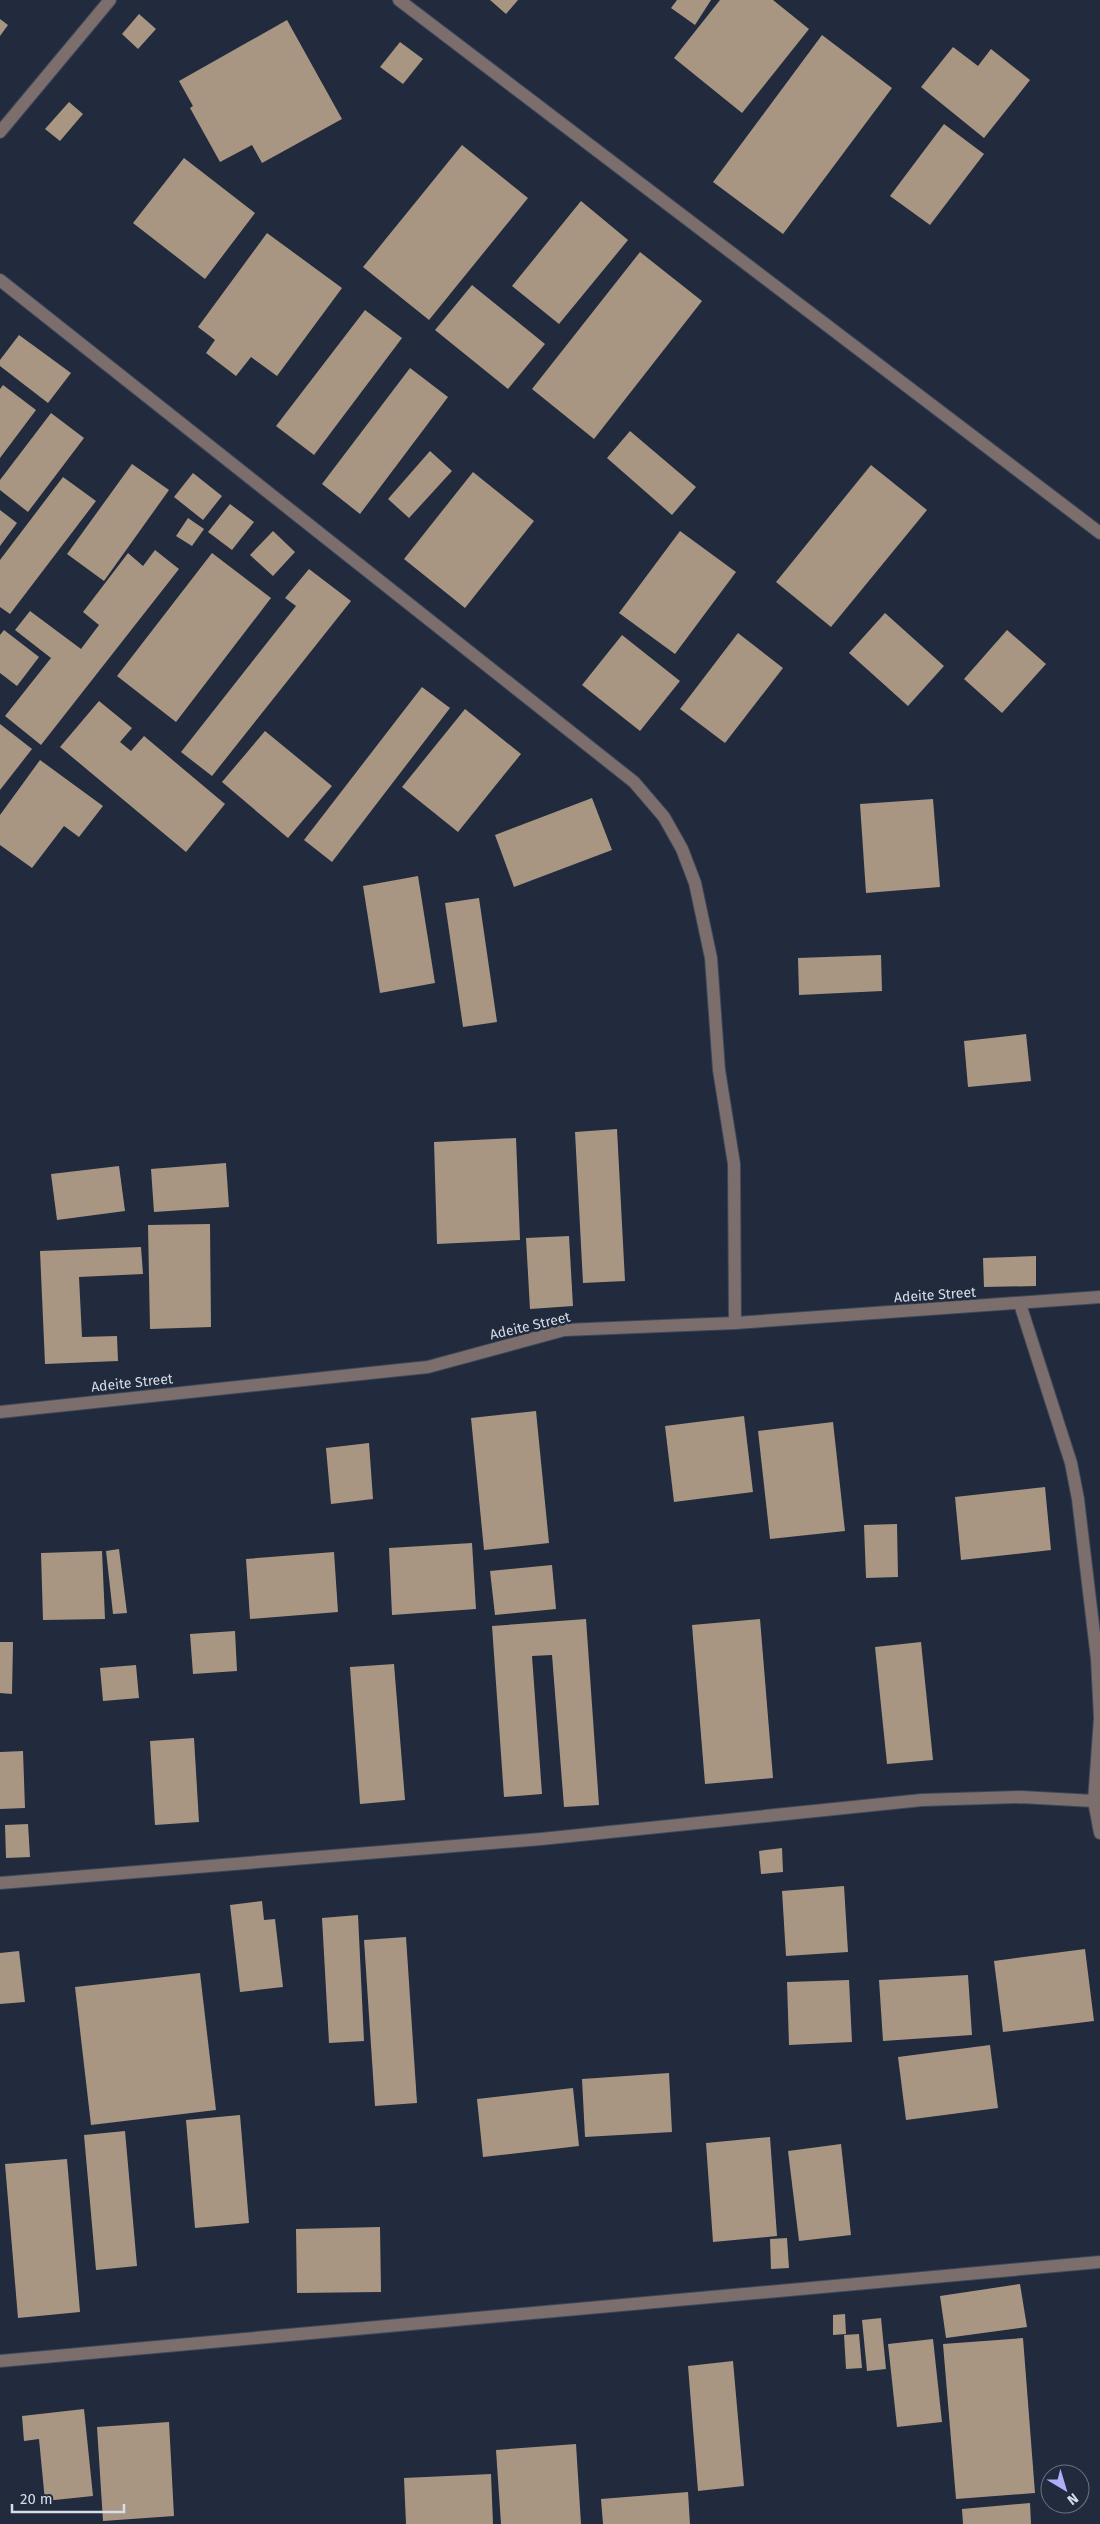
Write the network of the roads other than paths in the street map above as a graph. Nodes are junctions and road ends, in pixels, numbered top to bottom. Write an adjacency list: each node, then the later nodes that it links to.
1 (110, 0): 3 (street)
2 (399, 0): 5 (street)
3 (0, 132)
4 (0, 280): 8 (street)
5 (1100, 534)
6 (1100, 1297): 7 (street, Adeite Street)
7 (1020, 1304): 8 (street, Adeite Street); 10 (street)
8 (735, 1324): 9 (street, Adeite Street)
9 (0, 1412)
10 (1094, 1801): 11 (street); 12 (street)
11 (1100, 1833)
12 (0, 1882)
13 (1100, 2262): 14 (street)
14 (0, 2361)

